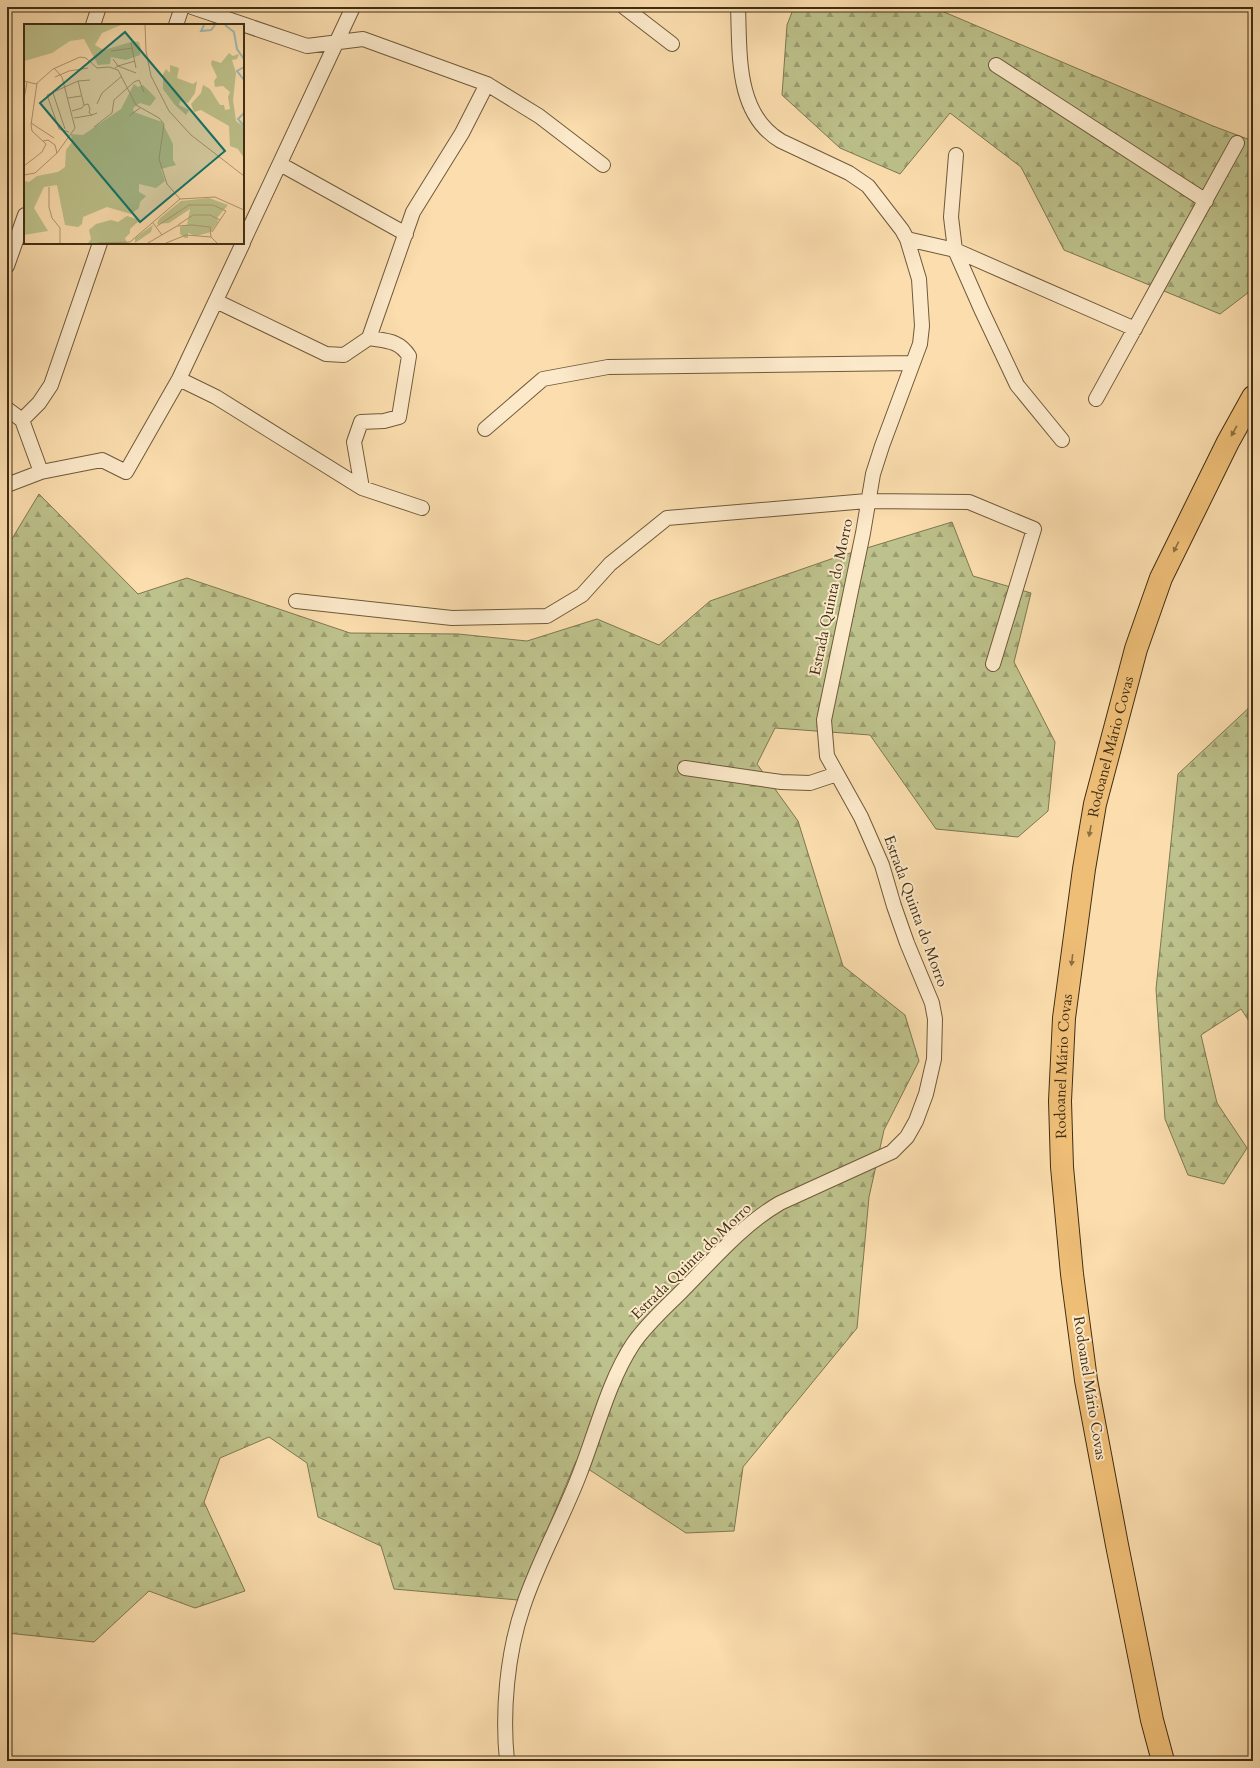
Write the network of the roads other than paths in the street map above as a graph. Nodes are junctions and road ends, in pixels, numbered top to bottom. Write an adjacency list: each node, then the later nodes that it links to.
1 (99, 7): 7 (street)
2 (182, 7): 8 (street)
3 (192, 7): 9 (street)
4 (353, 7): 11 (street)
5 (624, 7): 12 (street)
6 (738, 7): 22 (street, Estrada Quinta do Morro)
7 (93, 24)
8 (176, 24)
9 (242, 24)
10 (244, 25): 11 (street)
11 (335, 44): 14 (street); 17 (street)
12 (672, 44)
13 (996, 64): 19 (street)
14 (487, 84): 18 (street); 21 (street)
15 (1237, 144): 19 (street)
16 (956, 155): 26 (street)
17 (280, 164): 21 (street); 23 (street)
18 (603, 165)
19 (1206, 201): 29 (street)
20 (24, 218): 27 (street)
21 (406, 234): 30 (street)
22 (907, 239): 26 (street); 31 (street, Estrada Quinta do Morro)
23 (244, 241)
24 (100, 244): 36 (street)
25 (243, 244): 28 (street)
26 (956, 250): 29 (street); 38 (street)
27 (7, 266)
28 (216, 301): 30 (street); 32 (street)
29 (1135, 329): 34 (street)
30 (369, 338): 41 (street)
31 (914, 363): 37 (street); 42 (street, Estrada Quinta do Morro)
32 (179, 379): 39 (street); 41 (street)
33 (1253, 397): 49 (highway, Rodoanel Mário Covas, one-way to 49)
34 (1096, 399)
35 (7, 409): 36 (street)
36 (22, 420): 39 (street)
37 (485, 429)
38 (1062, 440)
39 (41, 472): 40 (street)
40 (7, 485)
41 (362, 488): 43 (street)
42 (867, 501): 44 (street); 45 (street); 47 (street, Estrada Quinta do Morro)
43 (422, 508)
44 (296, 601)
45 (993, 664)
46 (685, 768): 47 (street)
47 (837, 774): 48 (street, Estrada Quinta do Morro)
48 (507, 1761)
49 (1163, 1761)

